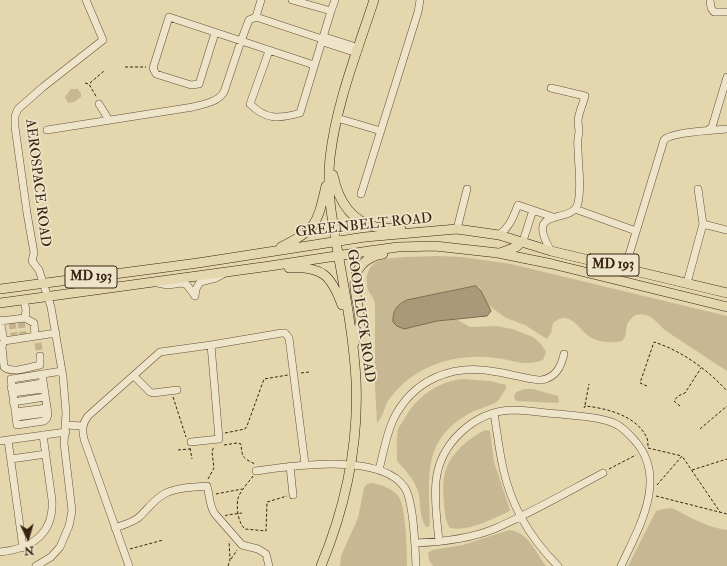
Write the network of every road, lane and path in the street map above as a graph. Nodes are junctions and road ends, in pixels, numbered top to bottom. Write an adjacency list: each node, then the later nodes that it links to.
1 (86, 0): 57 (street, AEROSPACE ROAD)
2 (261, 0): 10 (street)
3 (292, 0): 8 (street)
4 (335, 0): 8 (street)
5 (374, 0): 14 (main road, GOOD LUCK ROAD)
6 (420, 0): 31 (street)
7 (710, 0): 9 (street)
8 (330, 12): 12 (street)
9 (727, 12)
10 (256, 17): 12 (street); 13 (street)
11 (215, 33): 13 (street); 18 (street); 18 (street)
12 (322, 39): 14 (street); 16 (street)
13 (241, 41): 15 (street); 27 (street)
14 (358, 50): 26 (main road, GOOD LUCK ROAD)
15 (269, 51): 16 (street); 16 (street)
16 (314, 65)
17 (125, 67): 18 (path)
18 (153, 68)
19 (104, 71): 22 (path)
20 (727, 77): 24 (street)
21 (84, 83): 22 (path)
22 (89, 84): 25 (path)
23 (551, 88): 37 (street)
24 (725, 94): 30 (street)
25 (100, 104): 27 (street)
26 (337, 118): 31 (street); 32 (main road, GOOD LUCK ROAD)
27 (109, 120): 29 (street)
28 (727, 129): 30 (street)
29 (47, 130)
30 (708, 130): 43 (street)
31 (381, 131): 36 (street)
32 (330, 159): 33 (main road, GOOD LUCK ROAD); 44 (main road)
33 (329, 175): 47 (main road, GOOD LUCK ROAD); 49 (main road)
34 (698, 188): 40 (street)
35 (467, 189): 41 (street)
36 (361, 194)
37 (575, 209): 39 (street); 43 (street)
38 (533, 210): 39 (street); 45 (street); 46 (street)
39 (553, 217): 50 (street)
40 (703, 224): 42 (street); 56 (street)
41 (457, 229): 44 (main road, GREENBELT ROAD / MD 193); 45 (main road, GREENBELT ROAD / MD 193)
42 (727, 230)
43 (636, 231): 53 (street)
44 (432, 232): 47 (main road, GREENBELT ROAD / MD 193)
45 (499, 235): 46 (main road, GREENBELT ROAD / MD 193)
46 (523, 241): 50 (main road, GREENBELT ROAD / MD 193); 51 (main road)
47 (336, 242): 49 (main road, GREENBELT ROAD / MD 193); 52 (main road, GOOD LUCK ROAD)
48 (464, 249): 51 (main road, GREENBELT ROAD / MD 193); 52 (main road, GREENBELT ROAD / MD 193); 71 (main road)
49 (273, 250): 57 (main road, GREENBELT ROAD / MD 193)
50 (551, 251): 53 (main road, GREENBELT ROAD / MD 193)
51 (498, 253): 63 (main road, GREENBELT ROAD / MD 193)
52 (338, 256): 54 (main road, GREENBELT ROAD / MD 193); 66 (main road, GOOD LUCK ROAD)
53 (624, 268): 56 (main road, GREENBELT ROAD / MD 193)
54 (228, 272): 55 (main road, GREENBELT ROAD / MD 193); 55 (street); 66 (main road)
55 (155, 282): 60 (main road, GREENBELT ROAD / MD 193)
56 (687, 283): 59 (main road, GREENBELT ROAD / MD 193)
57 (43, 284): 58 (main road, GREENBELT ROAD / MD 193); 60 (street, AEROSPACE ROAD)
58 (0, 289)
59 (727, 293)
60 (48, 297): 61 (main road, GREENBELT ROAD / MD 193); 67 (street, AEROSPACE ROAD)
61 (24, 300): 62 (main road, GREENBELT ROAD / MD 193); 64 (street)
62 (0, 303)
63 (727, 307)
64 (22, 319): 65 (street); 68 (street)
65 (0, 321): 69 (street)
66 (349, 324): 71 (main road, GOOD LUCK ROAD)
67 (56, 333): 68 (street); 75 (street, AEROSPACE ROAD)
68 (37, 338): 69 (street)
69 (4, 341): 73 (street)
70 (211, 345): 78 (street); 79 (street); 95 (street)
71 (353, 347): 109 (main road, GOOD LUCK ROAD)
72 (564, 354): 111 (street)
73 (40, 356)
74 (701, 368): 81 (path); 84 (path); 87 (path)
75 (62, 371): 77 (street); 93 (street, AEROSPACE ROAD)
76 (310, 372): 78 (path)
77 (42, 374): 83 (street); 85 (street)
78 (293, 374): 95 (path); 108 (street)
79 (134, 376): 82 (street); 92 (street)
80 (589, 384): 86 (path)
81 (647, 386)
82 (174, 390): 100 (path)
83 (44, 391): 85 (street); 85 (street); 89 (street)
84 (727, 391)
85 (12, 396): 91 (street)
86 (584, 406)
87 (680, 406)
88 (727, 406): 94 (path)
89 (47, 413): 91 (street); 91 (street)
90 (494, 413): 103 (street); 124 (street); 129 (street)
91 (15, 417)
92 (83, 426): 93 (street); 126 (street)
93 (66, 428): 96 (street); 136 (street, AEROSPACE ROAD)
94 (700, 429)
95 (218, 434): 100 (street)
96 (43, 435): 97 (street); 104 (street)
97 (8, 440): 98 (street); 106 (street)
98 (0, 441)
99 (220, 445): 113 (path)
100 (190, 446): 102 (path); 107 (path)
101 (214, 446): 115 (path)
102 (178, 450)
103 (643, 452): 114 (path); 119 (street)
104 (46, 454): 106 (street); 132 (street)
105 (727, 458): 112 (path)
106 (11, 459): 132 (street)
107 (192, 459)
108 (305, 464): 109 (street); 110 (street)
109 (350, 464): 111 (street); 140 (main road, GOOD LUCK ROAD)
110 (290, 466): 113 (street); 118 (street)
111 (379, 470): 130 (street)
112 (692, 470): 119 (path); 120 (path)
113 (256, 471): 116 (path)
114 (603, 473): 124 (street)
115 (204, 486): 117 (street); 126 (street)
116 (243, 489): 117 (path); 122 (path)
117 (209, 495): 125 (street)
118 (293, 495): 122 (path)
119 (649, 495): 120 (path); 143 (street)
120 (720, 512): 123 (path)
121 (242, 513): 122 (path)
122 (238, 514): 125 (path)
123 (727, 514)
124 (520, 516): 129 (street); 142 (street)
125 (220, 520): 127 (street)
126 (115, 528): 133 (street)
127 (229, 530): 131 (street); 135 (path)
128 (163, 540): 133 (path)
129 (439, 541): 130 (street)
130 (415, 543): 141 (street)
131 (242, 545): 135 (path); 139 (street)
132 (23, 548): 134 (street)
133 (124, 550): 137 (street)
134 (0, 552)
135 (230, 560): 138 (path)
136 (36, 566)
137 (129, 566)
138 (228, 566)
139 (269, 566)
140 (320, 566)
141 (416, 566)
142 (558, 566)
143 (621, 566)

